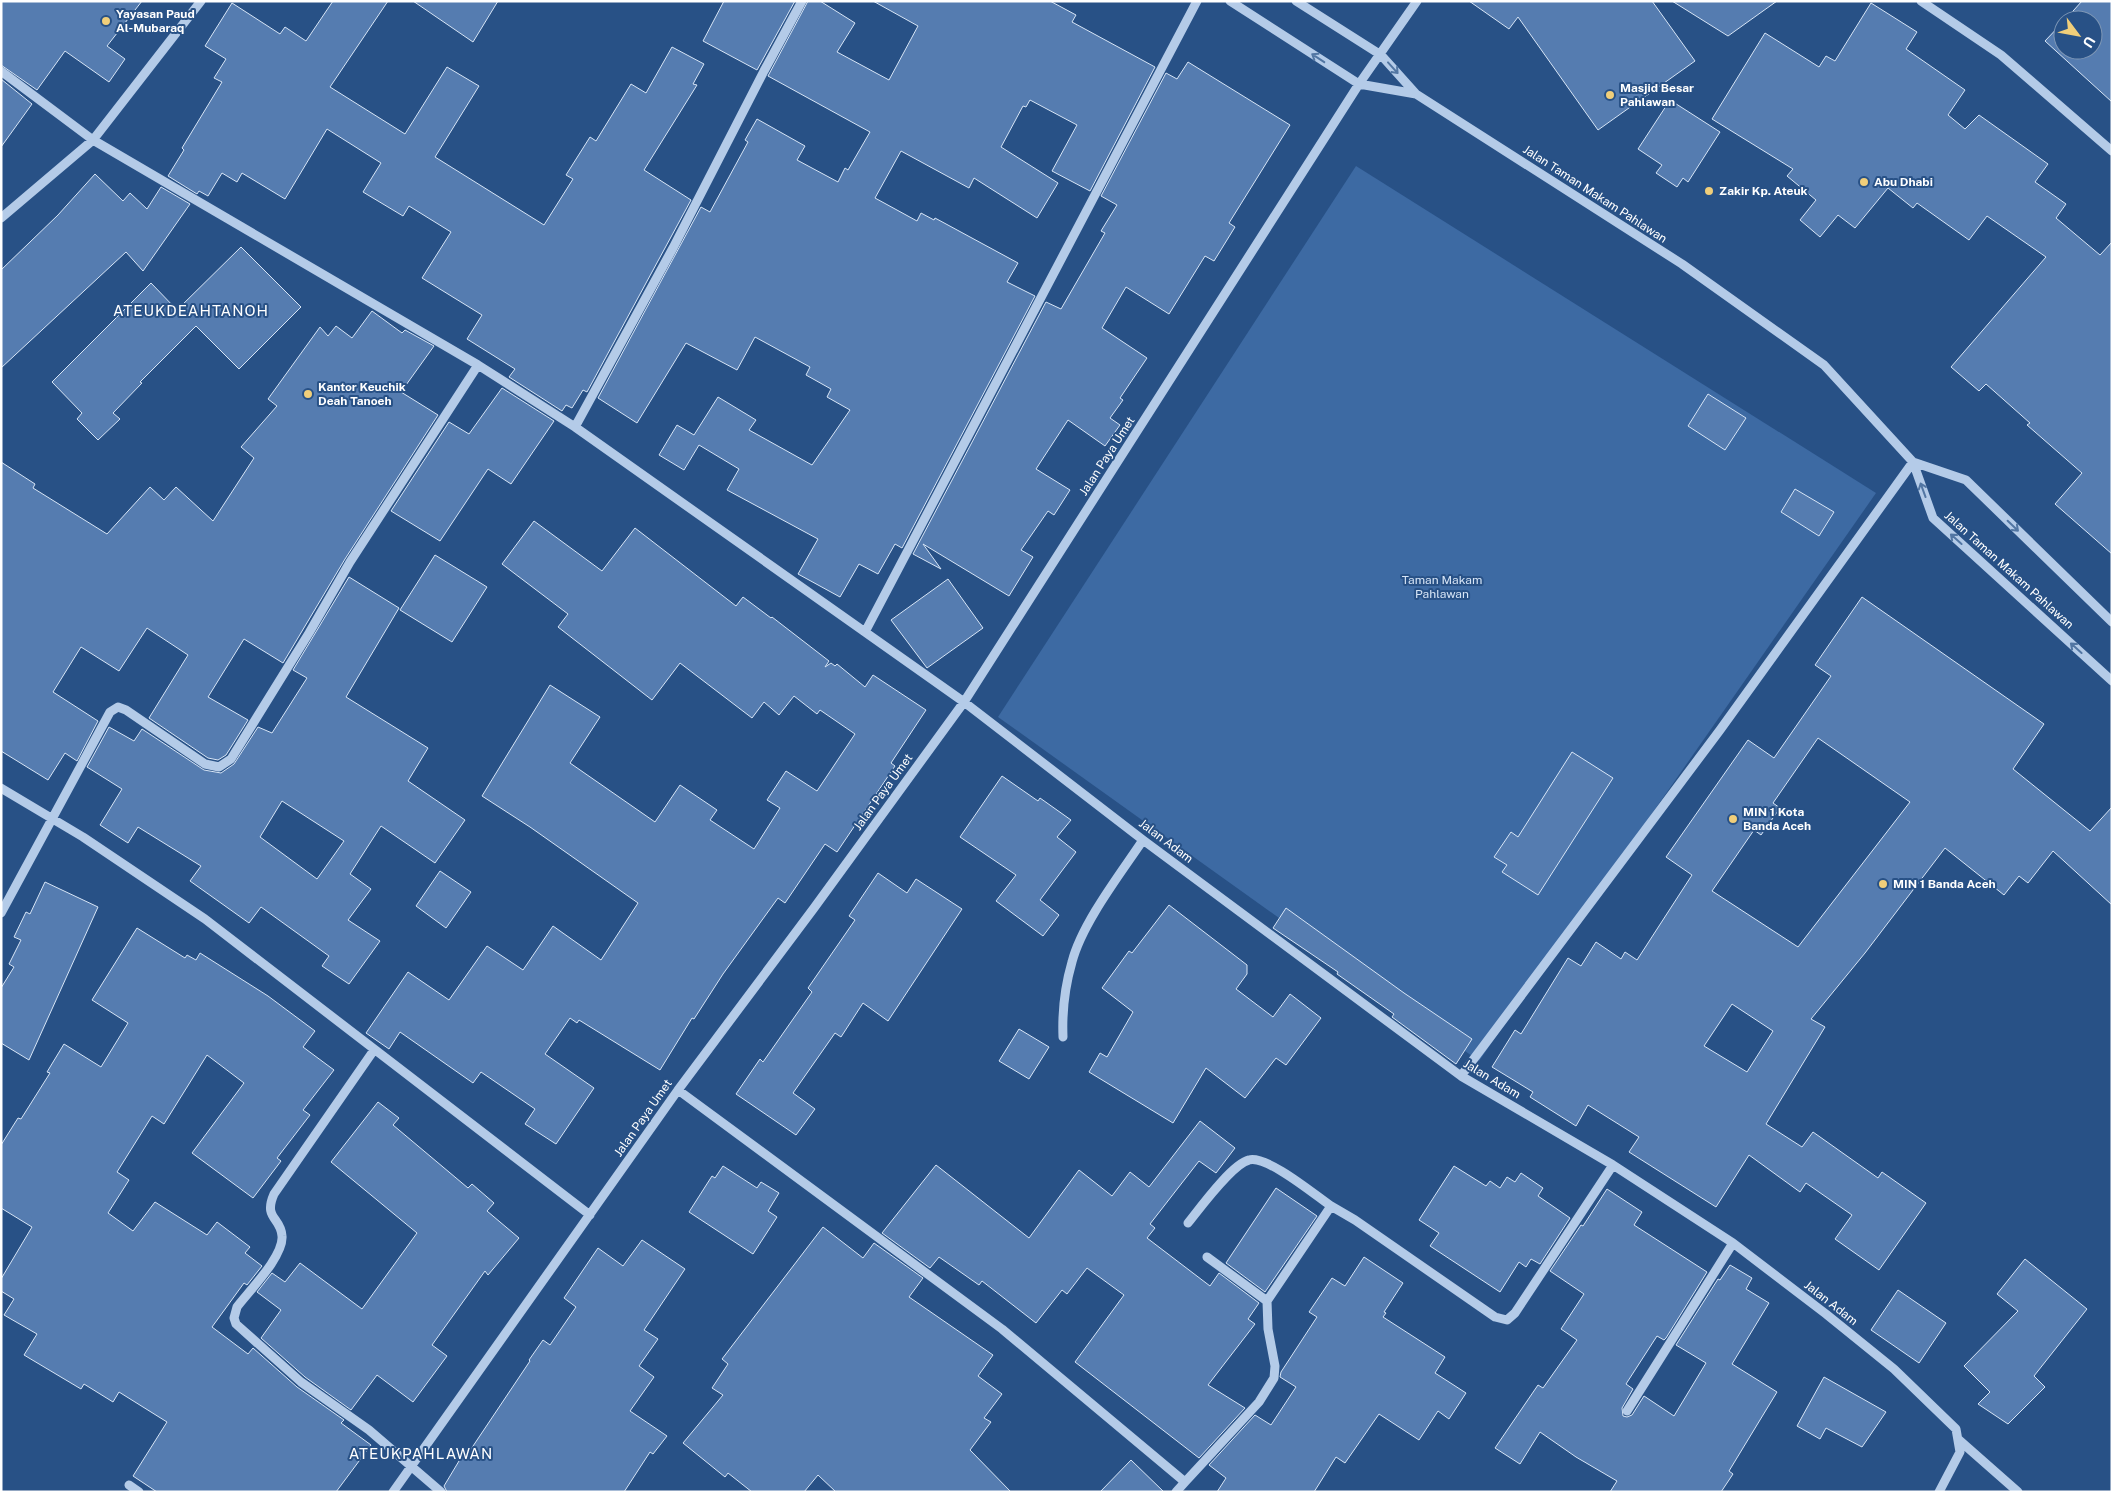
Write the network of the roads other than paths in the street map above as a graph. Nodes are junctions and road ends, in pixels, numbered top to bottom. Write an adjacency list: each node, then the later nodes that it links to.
1 (201, 1): 12 (street)
2 (802, 1): 16 (street)
3 (1197, 1): 19 (street)
4 (1230, 1): 10 (street, Jalan Taman Makam Pahlawan, one-way to 4)
5 (1296, 1): 8 (street)
6 (1418, 1): 8 (street, Jalan Paya Umet)
7 (1921, 1): 13 (street)
8 (1381, 55): 10 (street, Jalan Paya Umet); 11 (street, one-way to 11)
9 (1, 71): 12 (street, Jalan Adam)
10 (1359, 84): 11 (street, Jalan Taman Makam Pahlawan); 21 (street, Jalan Paya Umet)
11 (1416, 94): 17 (street, Jalan Taman Makam Pahlawan)
12 (93, 140): 14 (street); 15 (street, Jalan Adam)
13 (2112, 151)
14 (1, 218)
15 (478, 365): 16 (street, Jalan Adam); 23 (street)
16 (575, 427): 19 (street, Jalan Adam)
17 (1913, 462): 18 (street, Jalan Taman Makam Pahlawan, one-way to 18); 20 (street, Jalan Taman Makam Pahlawan, one-way to 17); 28 (street)
18 (2112, 622)
19 (865, 632): 21 (street, Jalan Adam)
20 (2112, 681)
21 (964, 702): 24 (street, Jalan Adam); 29 (street, Jalan Paya Umet)
22 (1, 788): 23 (street)
23 (52, 818): 25 (street); 27 (street)
24 (1143, 840): 26 (street); 28 (street, Jalan Adam)
25 (1, 914)
26 (1063, 1037)
27 (374, 1050): 32 (street); 39 (street)
28 (1461, 1076): 30 (street, Jalan Adam)
29 (678, 1090): 32 (street, Jalan Paya Umet); 40 (street)
30 (1614, 1165): 31 (street); 34 (street, Jalan Adam)
31 (1331, 1206): 33 (street); 36 (street)
32 (590, 1215): 39 (street, Jalan Paya Umet)
33 (1188, 1223)
34 (1733, 1243): 37 (street); 38 (street, Jalan Adam)
35 (1207, 1257): 36 (street)
36 (1267, 1301): 40 (street)
37 (1627, 1412)
38 (1959, 1440): 46 (street); 47 (street, Jalan Adam)
39 (412, 1466): 43 (street, Jalan Paya Umet); 44 (street)
40 (1185, 1482): 45 (street)
41 (129, 1485): 42 (street)
42 (139, 1492)
43 (393, 1492)
44 (441, 1492)
45 (1176, 1492)
46 (1939, 1492)
47 (2018, 1492)

